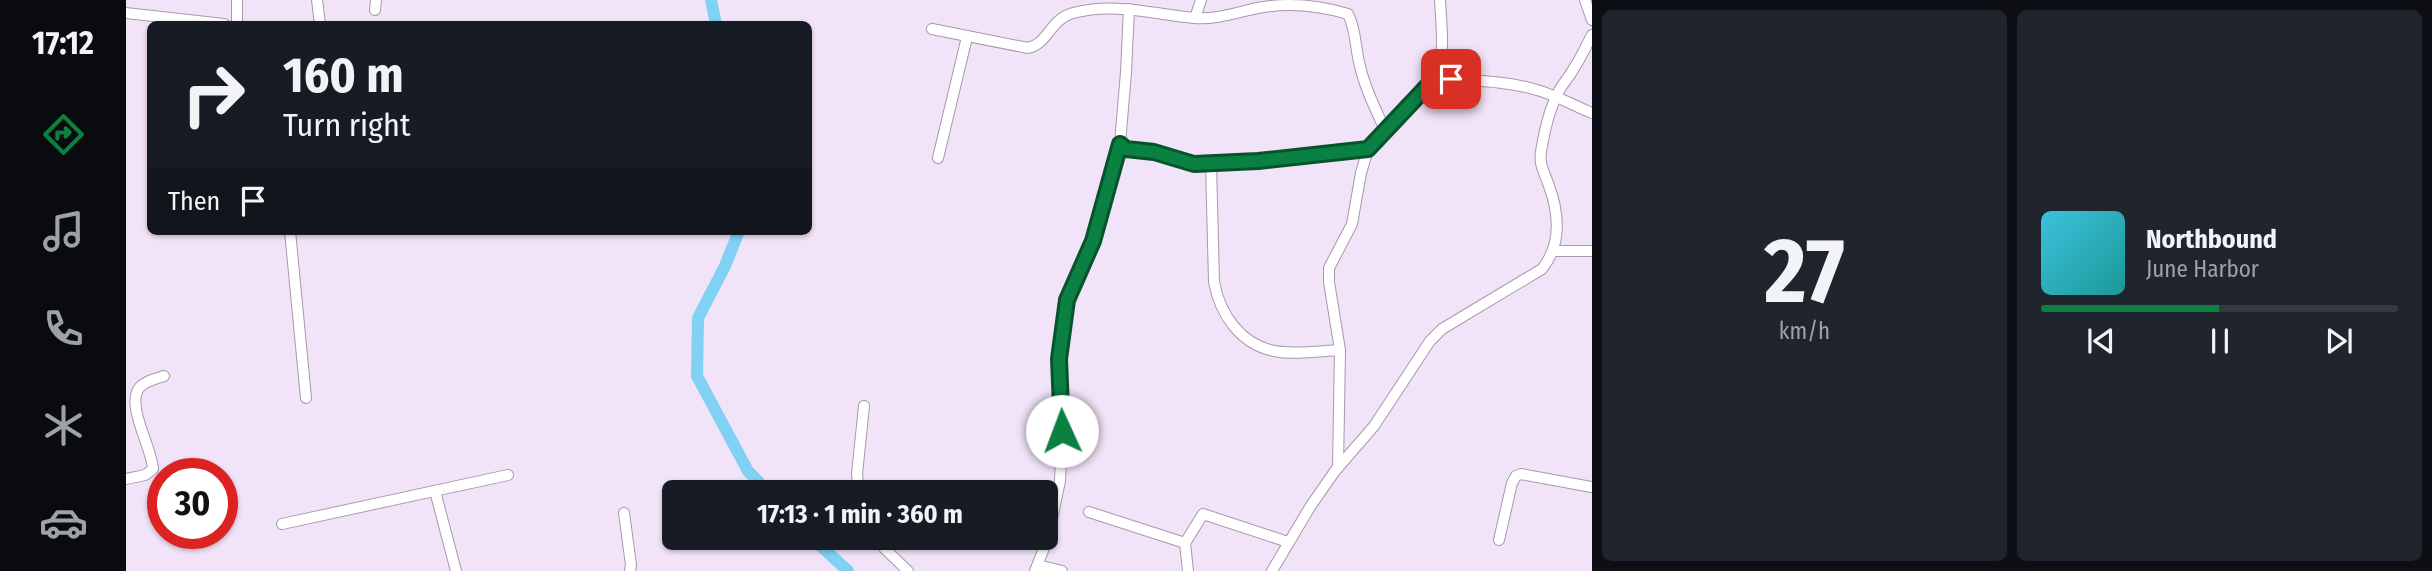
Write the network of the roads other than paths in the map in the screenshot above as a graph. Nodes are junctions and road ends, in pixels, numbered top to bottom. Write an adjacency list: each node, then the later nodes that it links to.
1 (237, 0): 11 (street)
2 (317, 0): 12 (street)
3 (1201, 0): 8 (street)
4 (1440, 0): 16 (street)
5 (1585, 0): 9 (street)
6 (1129, 9): 8 (street); 15 (street); 20 (street)
7 (126, 13): 10 (street)
8 (1195, 18): 19 (street)
9 (1592, 20)
10 (197, 21)
11 (237, 21)
12 (320, 21)
13 (932, 29): 15 (street)
14 (1592, 35): 17 (street)
15 (967, 37): 22 (street)
16 (1435, 78): 17 (street); 19 (street)
17 (1556, 97): 18 (street); 25 (street)
18 (1592, 113)
19 (1385, 130): 21 (street)
20 (1120, 144): 23 (street); 36 (street)
21 (1368, 149): 23 (street); 27 (street)
22 (937, 158)
23 (1211, 163): 27 (street)
24 (290, 235): 29 (street)
25 (1554, 251): 26 (street); 31 (street)
26 (1592, 251)
27 (1340, 351): 31 (street)
28 (164, 376): 33 (street)
29 (306, 398)
30 (864, 406): 34 (street)
31 (1338, 468): 43 (street)
32 (508, 475): 37 (street)
33 (126, 479)
34 (858, 480)
35 (1592, 487): 41 (street)
36 (1058, 488)
37 (435, 491): 40 (street); 47 (street)
38 (1089, 512): 42 (street)
39 (624, 513): 48 (street)
40 (282, 524)
41 (1499, 540)
42 (1185, 542): 43 (street); 51 (street)
43 (1288, 542): 52 (street)
44 (886, 550): 49 (street)
45 (1041, 550): 46 (street)
46 (1036, 568): 50 (street)
47 (456, 571)
48 (629, 571)
49 (908, 571)
50 (1062, 571)
51 (1188, 571)
52 (1272, 571)

